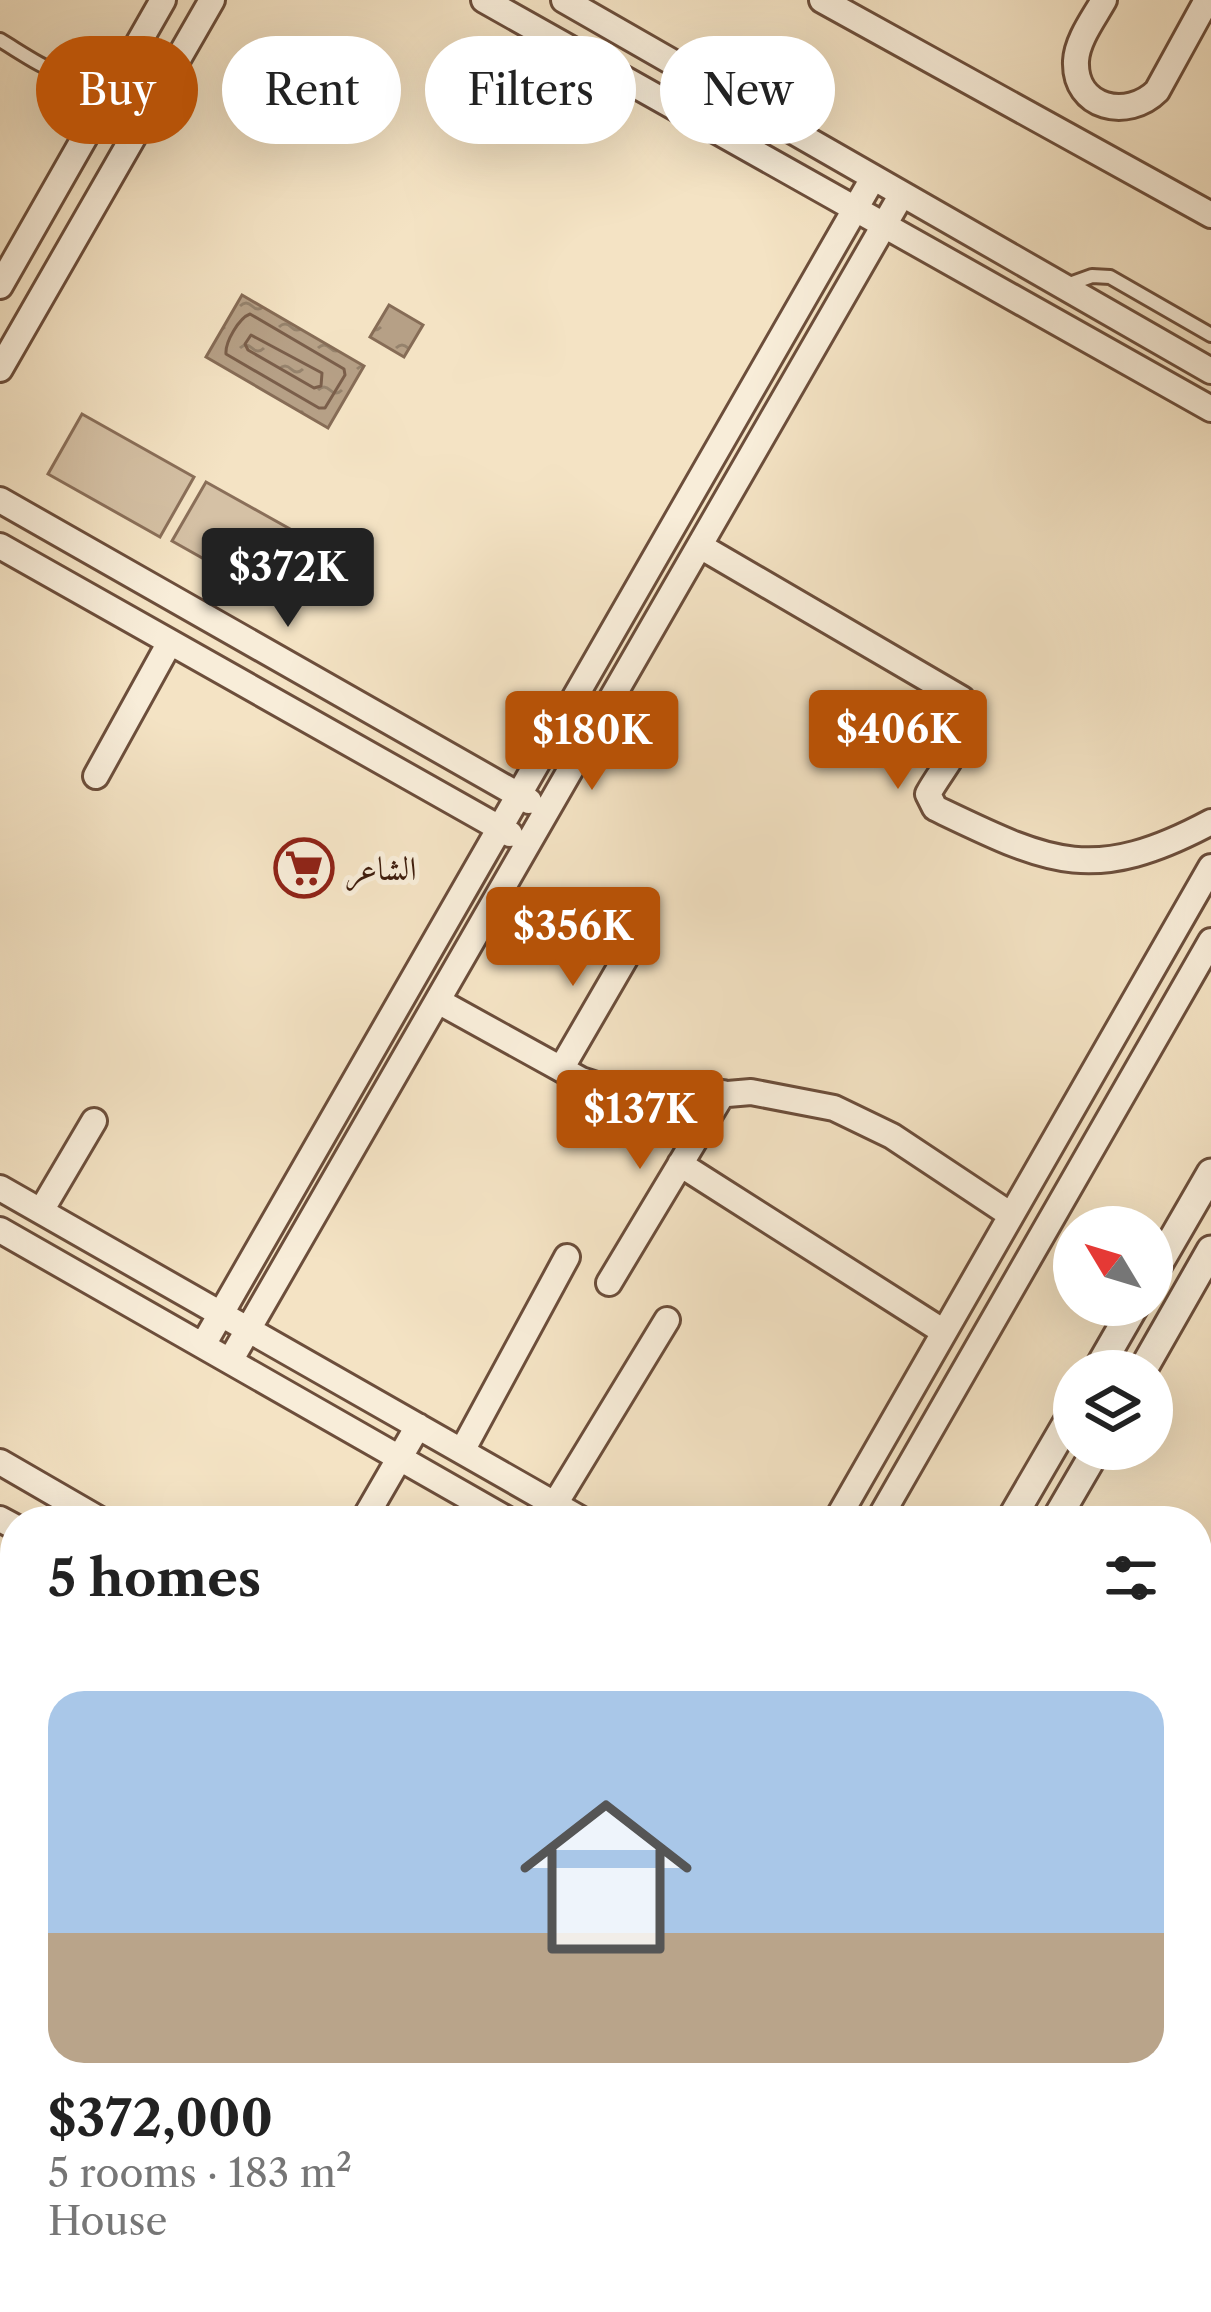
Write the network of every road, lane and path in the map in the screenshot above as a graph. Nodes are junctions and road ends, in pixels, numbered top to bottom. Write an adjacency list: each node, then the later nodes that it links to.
1 (163, 0): 8 (street)
2 (212, 0): 21 (street)
3 (484, 0): 16 (street)
4 (822, 0): 12 (street)
5 (1104, 0): 11 (street)
6 (1207, 0): 11 (street)
7 (580, 4): 14 (street)
8 (142, 36)
9 (0, 40): 10 (lane)
10 (36, 61)
11 (1099, 104): 12 (street)
12 (1078, 142): 17 (street)
13 (80, 144): 19 (street)
14 (874, 178): 15 (street); 16 (street)
15 (902, 194): 18 (street); 20 (street)
16 (856, 209): 18 (street); 31 (street)
17 (1211, 215)
18 (884, 225): 25 (street); 28 (street)
19 (0, 285): 21 (street)
20 (1060, 285): 22 (lane); 24 (street)
21 (37, 304): 23 (street)
22 (1211, 335)
23 (0, 369)
24 (1211, 371)
25 (1211, 409)
26 (0, 500): 31 (street)
27 (0, 546): 29 (street)
28 (700, 546): 32 (street); 33 (street)
29 (170, 642): 30 (street); 34 (street)
30 (96, 776)
31 (519, 796): 32 (street); 34 (street)
32 (547, 812): 35 (street)
33 (1211, 822)
34 (500, 829): 35 (street); 53 (street)
35 (528, 844): 39 (street)
36 (1211, 867): 47 (street)
37 (637, 938): 40 (street)
38 (1211, 941): 72 (street)
39 (438, 1001): 40 (street); 55 (street)
40 (561, 1069): 41 (street)
41 (723, 1093): 43 (street); 47 (street)
42 (94, 1121): 46 (street)
43 (680, 1164): 52 (street); 56 (street)
44 (1211, 1173): 49 (street)
45 (0, 1188): 46 (street)
46 (41, 1211): 53 (street)
47 (1011, 1215): 56 (street)
48 (0, 1230): 57 (street)
49 (1173, 1239)
50 (1211, 1250): 58 (street)
51 (568, 1257): 62 (street)
52 (609, 1283)
53 (221, 1314): 55 (street); 57 (street)
54 (667, 1320): 66 (street)
55 (248, 1329): 59 (street); 60 (street)
56 (944, 1332): 71 (street)
57 (202, 1346): 59 (street)
58 (1154, 1350)
59 (230, 1361): 63 (street)
60 (418, 1426): 62 (street); 63 (street)
61 (1053, 1447): 73 (street)
62 (462, 1451): 66 (street)
63 (399, 1458): 68 (street); 69 (street)
64 (0, 1462): 67 (street)
65 (1085, 1470): 74 (street)
66 (555, 1504): 70 (street)
67 (76, 1506)
68 (372, 1506)
69 (484, 1506)
70 (558, 1506)
71 (845, 1506)
72 (887, 1506)
73 (1019, 1506)
74 (1064, 1506)

